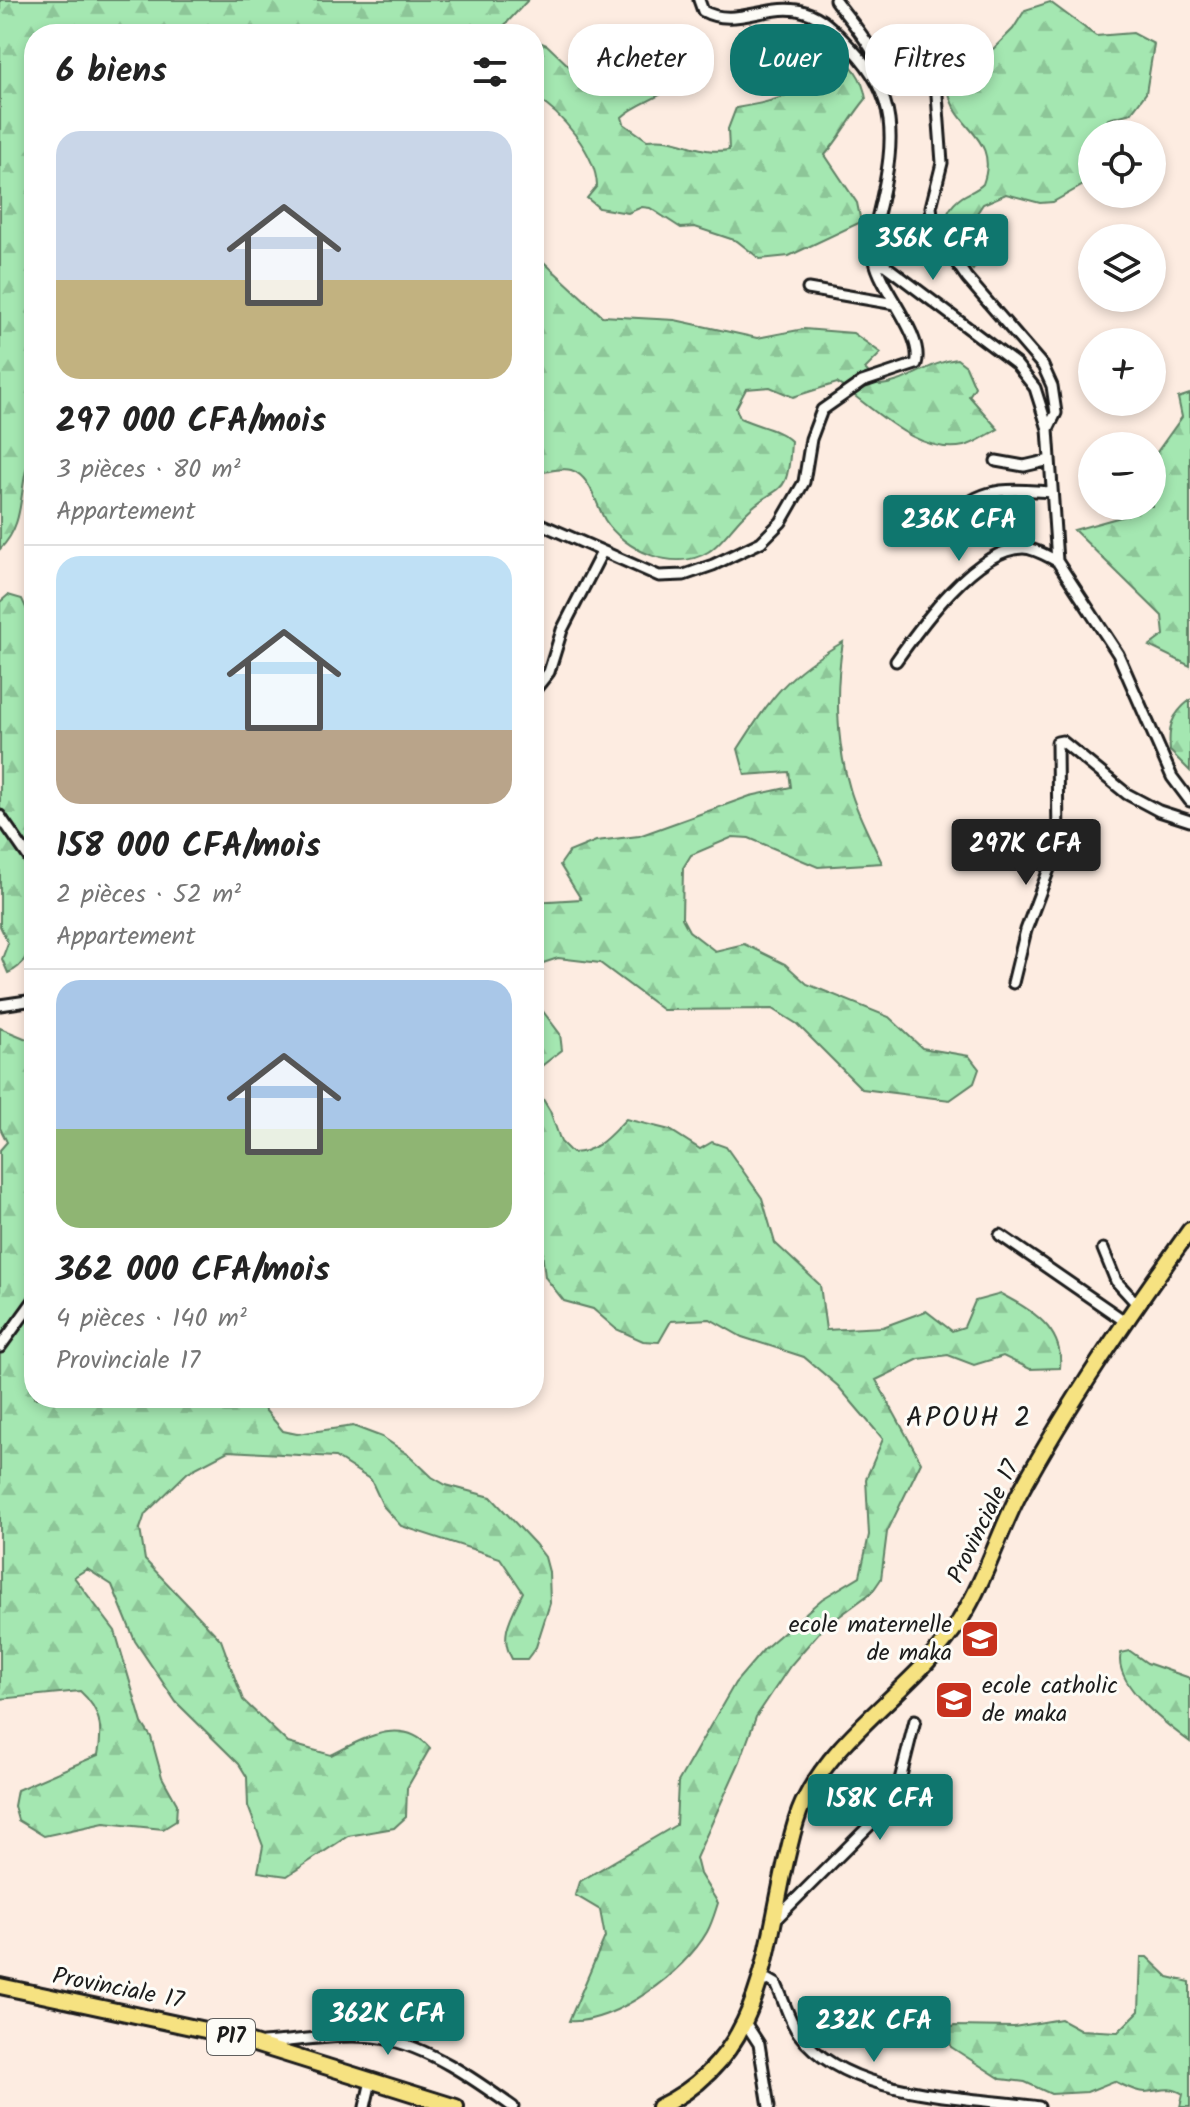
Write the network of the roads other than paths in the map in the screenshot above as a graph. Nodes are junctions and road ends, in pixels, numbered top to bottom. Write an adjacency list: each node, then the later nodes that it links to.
1 (699, 0): 4 (street)
2 (835, 0): 3 (street)
3 (865, 40)
4 (865, 64)
5 (885, 96): 7 (street)
6 (937, 96): 10 (street)
7 (875, 261): 9 (street); 10 (street)
8 (808, 289): 9 (street)
9 (895, 304): 16 (street)
10 (1048, 429): 11 (street)
11 (1050, 460): 12 (street); 13 (street)
12 (996, 461)
13 (1052, 492): 15 (street); 17 (street)
14 (544, 526): 16 (street)
15 (937, 530)
16 (601, 554): 19 (street)
17 (1057, 561): 18 (street); 20 (street)
18 (896, 661)
19 (544, 678)
20 (1190, 801)
21 (0, 816): 23 (street)
22 (1190, 821): 24 (street)
23 (24, 851)
24 (1013, 983)
25 (24, 1001): 26 (street)
26 (0, 1005)
27 (1190, 1230): 30 (main road, Provinciale 17)
28 (1000, 1235): 32 (street)
29 (1103, 1249): 30 (street)
30 (1137, 1304): 32 (main road, Provinciale 17)
31 (24, 1314): 33 (street)
32 (1126, 1322): 35 (main road, Provinciale 17)
33 (0, 1347)
34 (915, 1720): 35 (street)
35 (772, 1923): 36 (main road, Provinciale 17)
36 (757, 1984): 38 (main road, Provinciale 17); 46 (street)
37 (0, 1986): 39 (main road, Provinciale 17 / P17)
38 (746, 2024): 44 (main road, Provinciale 17); 45 (street)
39 (256, 2044): 40 (main road, Provinciale 17 / P17); 43 (street)
40 (371, 2081): 41 (street); 42 (main road, Provinciale 17 / P17)
41 (365, 2107)
42 (456, 2107)
43 (513, 2107)
44 (659, 2107)
45 (769, 2107)
46 (1039, 2107)

